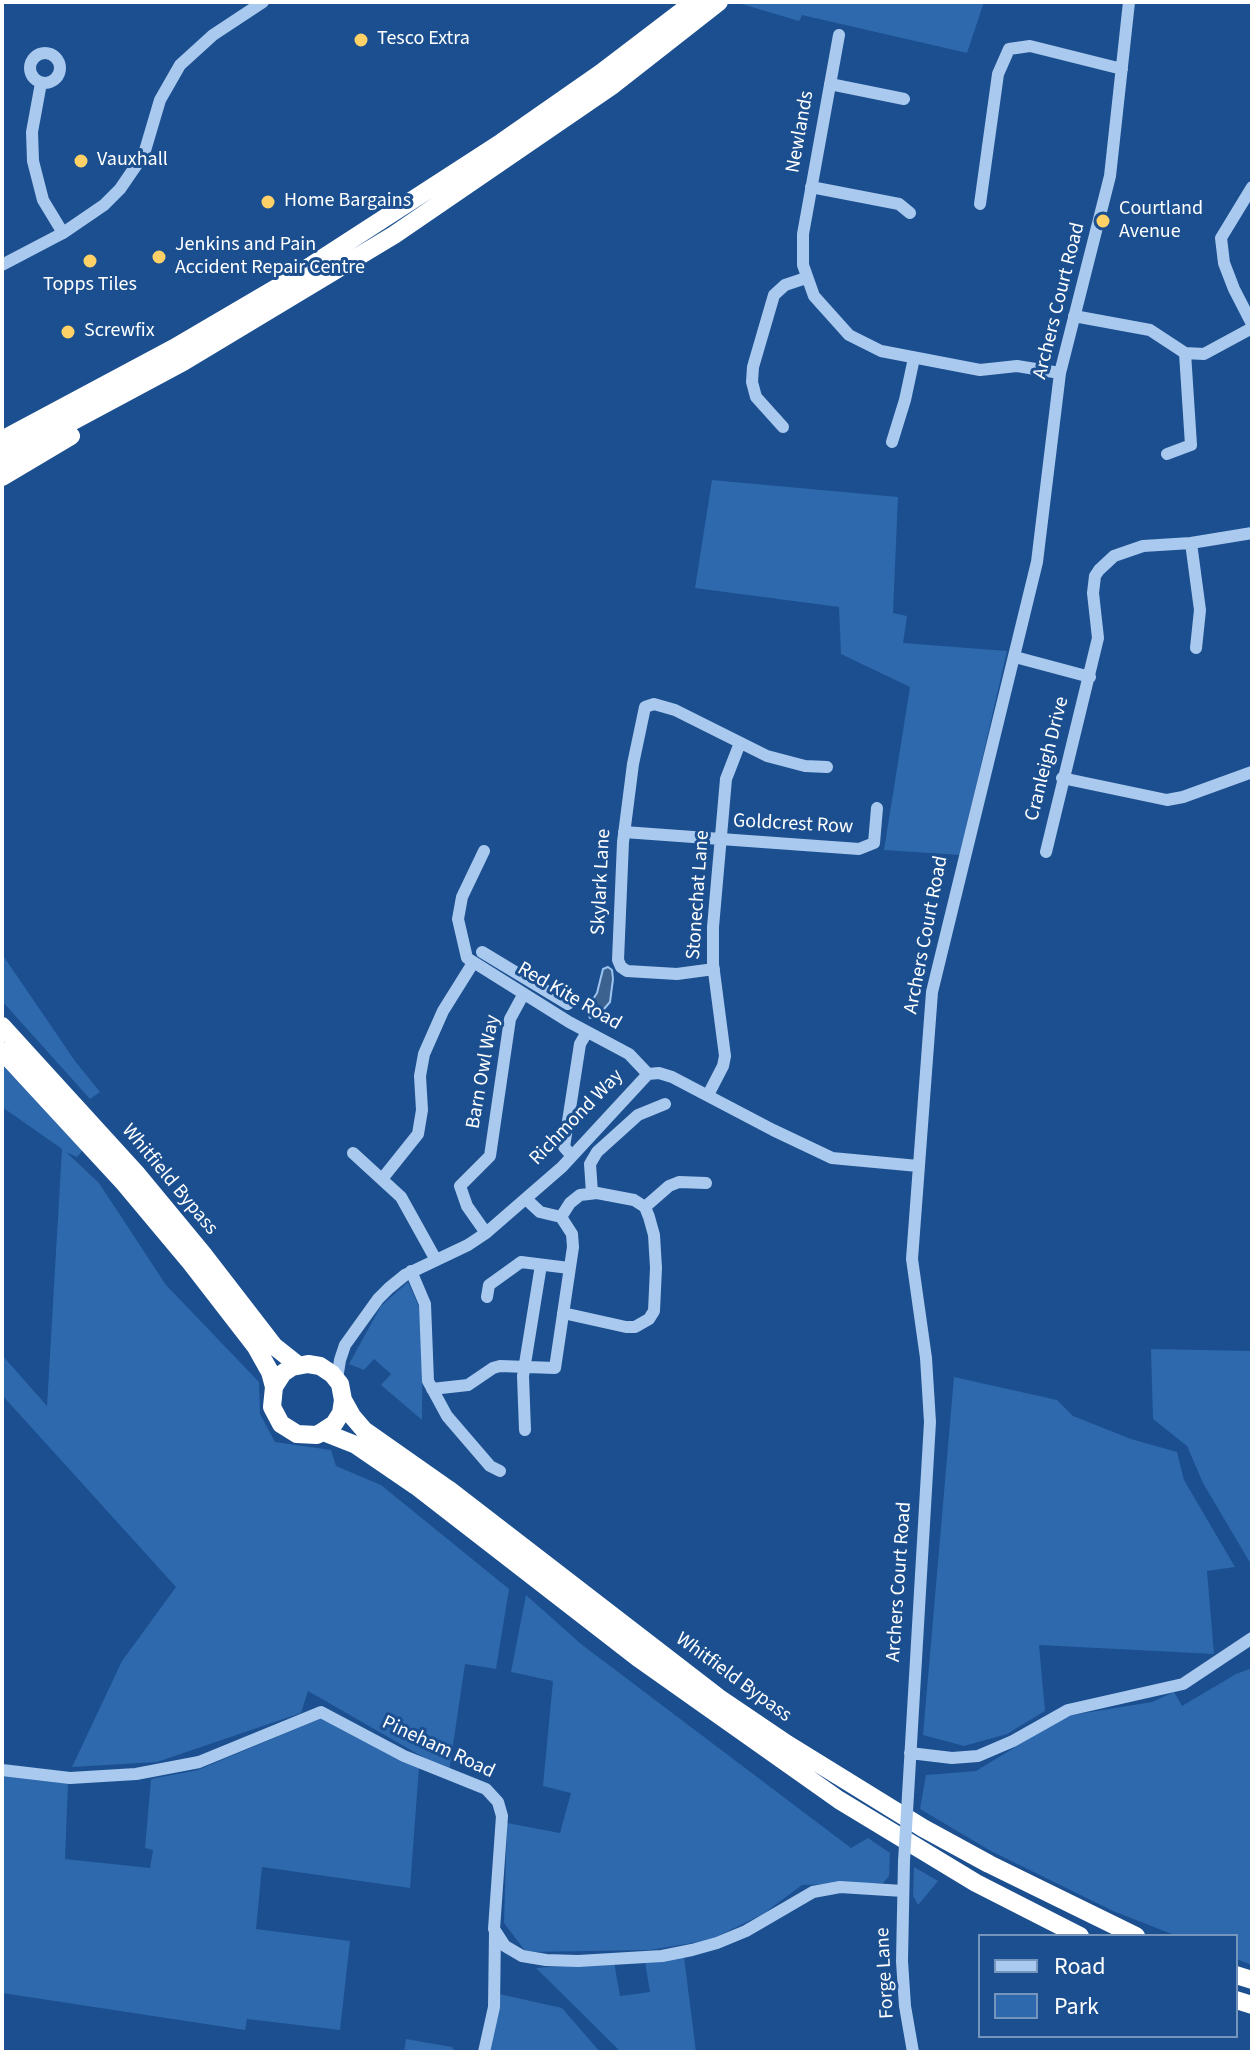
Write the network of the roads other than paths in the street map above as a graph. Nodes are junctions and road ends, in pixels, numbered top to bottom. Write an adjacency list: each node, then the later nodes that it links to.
1 (263, 2): 14 (street)
2 (694, 2): 23 (highway)
3 (719, 2): 21 (highway)
4 (1129, 2): 6 (street, Archers Court Road)
5 (839, 35): 8 (street, Newlands)
6 (1122, 69): 12 (street); 17 (street, Archers Court Road)
7 (41, 83): 14 (street)
8 (830, 84): 9 (street, Newlands); 10 (street, Newlands)
9 (904, 99)
10 (811, 187): 13 (street, Newlands); 16 (street, Newlands)
11 (1252, 187): 18 (street)
12 (980, 204)
13 (910, 213)
14 (63, 233): 15 (street)
15 (2, 265)
16 (806, 278): 20 (street, Newlands); 24 (street)
17 (1074, 316): 19 (street); 22 (street, Archers Court Road)
18 (1252, 326): 19 (street)
19 (1185, 353): 28 (street)
20 (914, 358): 22 (street, Newlands); 27 (street)
21 (183, 362): 29 (highway); 30 (highway)
22 (1060, 373): 34 (street, Archers Court Road)
23 (74, 402): 25 (highway); 26 (highway)
24 (783, 427)
25 (2, 434)
26 (2, 440)
27 (892, 442)
28 (1167, 454)
29 (2, 459)
30 (2, 477)
31 (1252, 533): 32 (street, Cranleigh Drive)
32 (1191, 543): 33 (street); 35 (street, Cranleigh Drive)
33 (1196, 648)
34 (1015, 657): 35 (street, Cranleigh Drive); 62 (street, Archers Court Road)
35 (1090, 677): 39 (street, Cranleigh Drive)
36 (740, 743): 37 (street); 41 (street, Skylark Lane); 42 (street, Stonechat Lane)
37 (827, 767)
38 (1252, 772): 39 (street)
39 (1062, 778): 44 (street, Cranleigh Drive)
40 (877, 808): 42 (street, Goldcrest Row)
41 (624, 832): 42 (street, Goldcrest Row); 48 (street, Skylark Lane)
42 (722, 840): 48 (street, Stonechat Lane)
43 (484, 851): 46 (street)
44 (1046, 852)
45 (482, 952): 47 (street)
46 (470, 961): 49 (street, Red Kite Road); 63 (street)
47 (502, 964): 49 (street); 51 (street)
48 (714, 969): 58 (street, Stonechat Lane)
49 (495, 977): 50 (street, Red Kite Road)
50 (523, 995): 53 (street, Red Kite Road); 69 (street, Barn Owl Way)
51 (554, 995): 52 (street); 53 (street)
52 (568, 1004)
53 (546, 1009): 55 (street, Red Kite Road)
54 (2, 1026): 77 (highway, Whitfield Bypass)
55 (587, 1032): 57 (street, Red Kite Road); 61 (street)
56 (2, 1051): 80 (highway, Whitfield Bypass)
57 (648, 1074): 58 (street, Richmond Way); 61 (street, Richmond Way)
58 (708, 1095): 62 (street, Richmond Way)
59 (665, 1104): 65 (street)
60 (353, 1153): 63 (street)
61 (572, 1156): 66 (street, Richmond Way)
62 (918, 1166): 87 (street, Archers Court Road)
63 (382, 1179): 70 (street)
64 (706, 1183): 67 (street)
65 (592, 1193): 67 (street); 68 (street)
66 (526, 1199): 68 (street); 69 (street, Richmond Way)
67 (645, 1207): 75 (street)
68 (561, 1217): 72 (street)
69 (486, 1233): 70 (street, Richmond Way)
70 (436, 1260): 73 (street, Richmond Way)
71 (541, 1265): 72 (street); 74 (street); 78 (street)
72 (569, 1268): 75 (street)
73 (411, 1271): 76 (street, Richmond Way); 81 (street)
74 (487, 1297)
75 (563, 1313): 78 (street)
76 (349, 1339): 77 (street, Richmond Way); 79 (street, Richmond Way)
77 (306, 1365): 79 (highway); 80 (highway)
78 (525, 1365): 81 (street); 83 (street)
79 (337, 1379): 82 (highway)
80 (274, 1387): 84 (highway)
81 (432, 1389): 85 (street)
82 (343, 1400): 84 (highway); 92 (highway, Whitfield Bypass)
83 (525, 1430)
84 (323, 1432): 91 (highway, Whitfield Bypass)
85 (500, 1471)
86 (1252, 1638): 87 (street)
87 (910, 1753): 89 (street, Archers Court Road, bridge)
88 (2, 1770): 90 (street, Pineham Road)
89 (903, 1891): 93 (street); 96 (street, Forge Lane)
90 (494, 1929): 93 (street); 94 (street, Pineham Road)
91 (1076, 1934)
92 (1132, 1934)
93 (522, 1956): 94 (street)
94 (495, 1972): 95 (street, Pineham Road)
95 (484, 2052)
96 (913, 2052)

